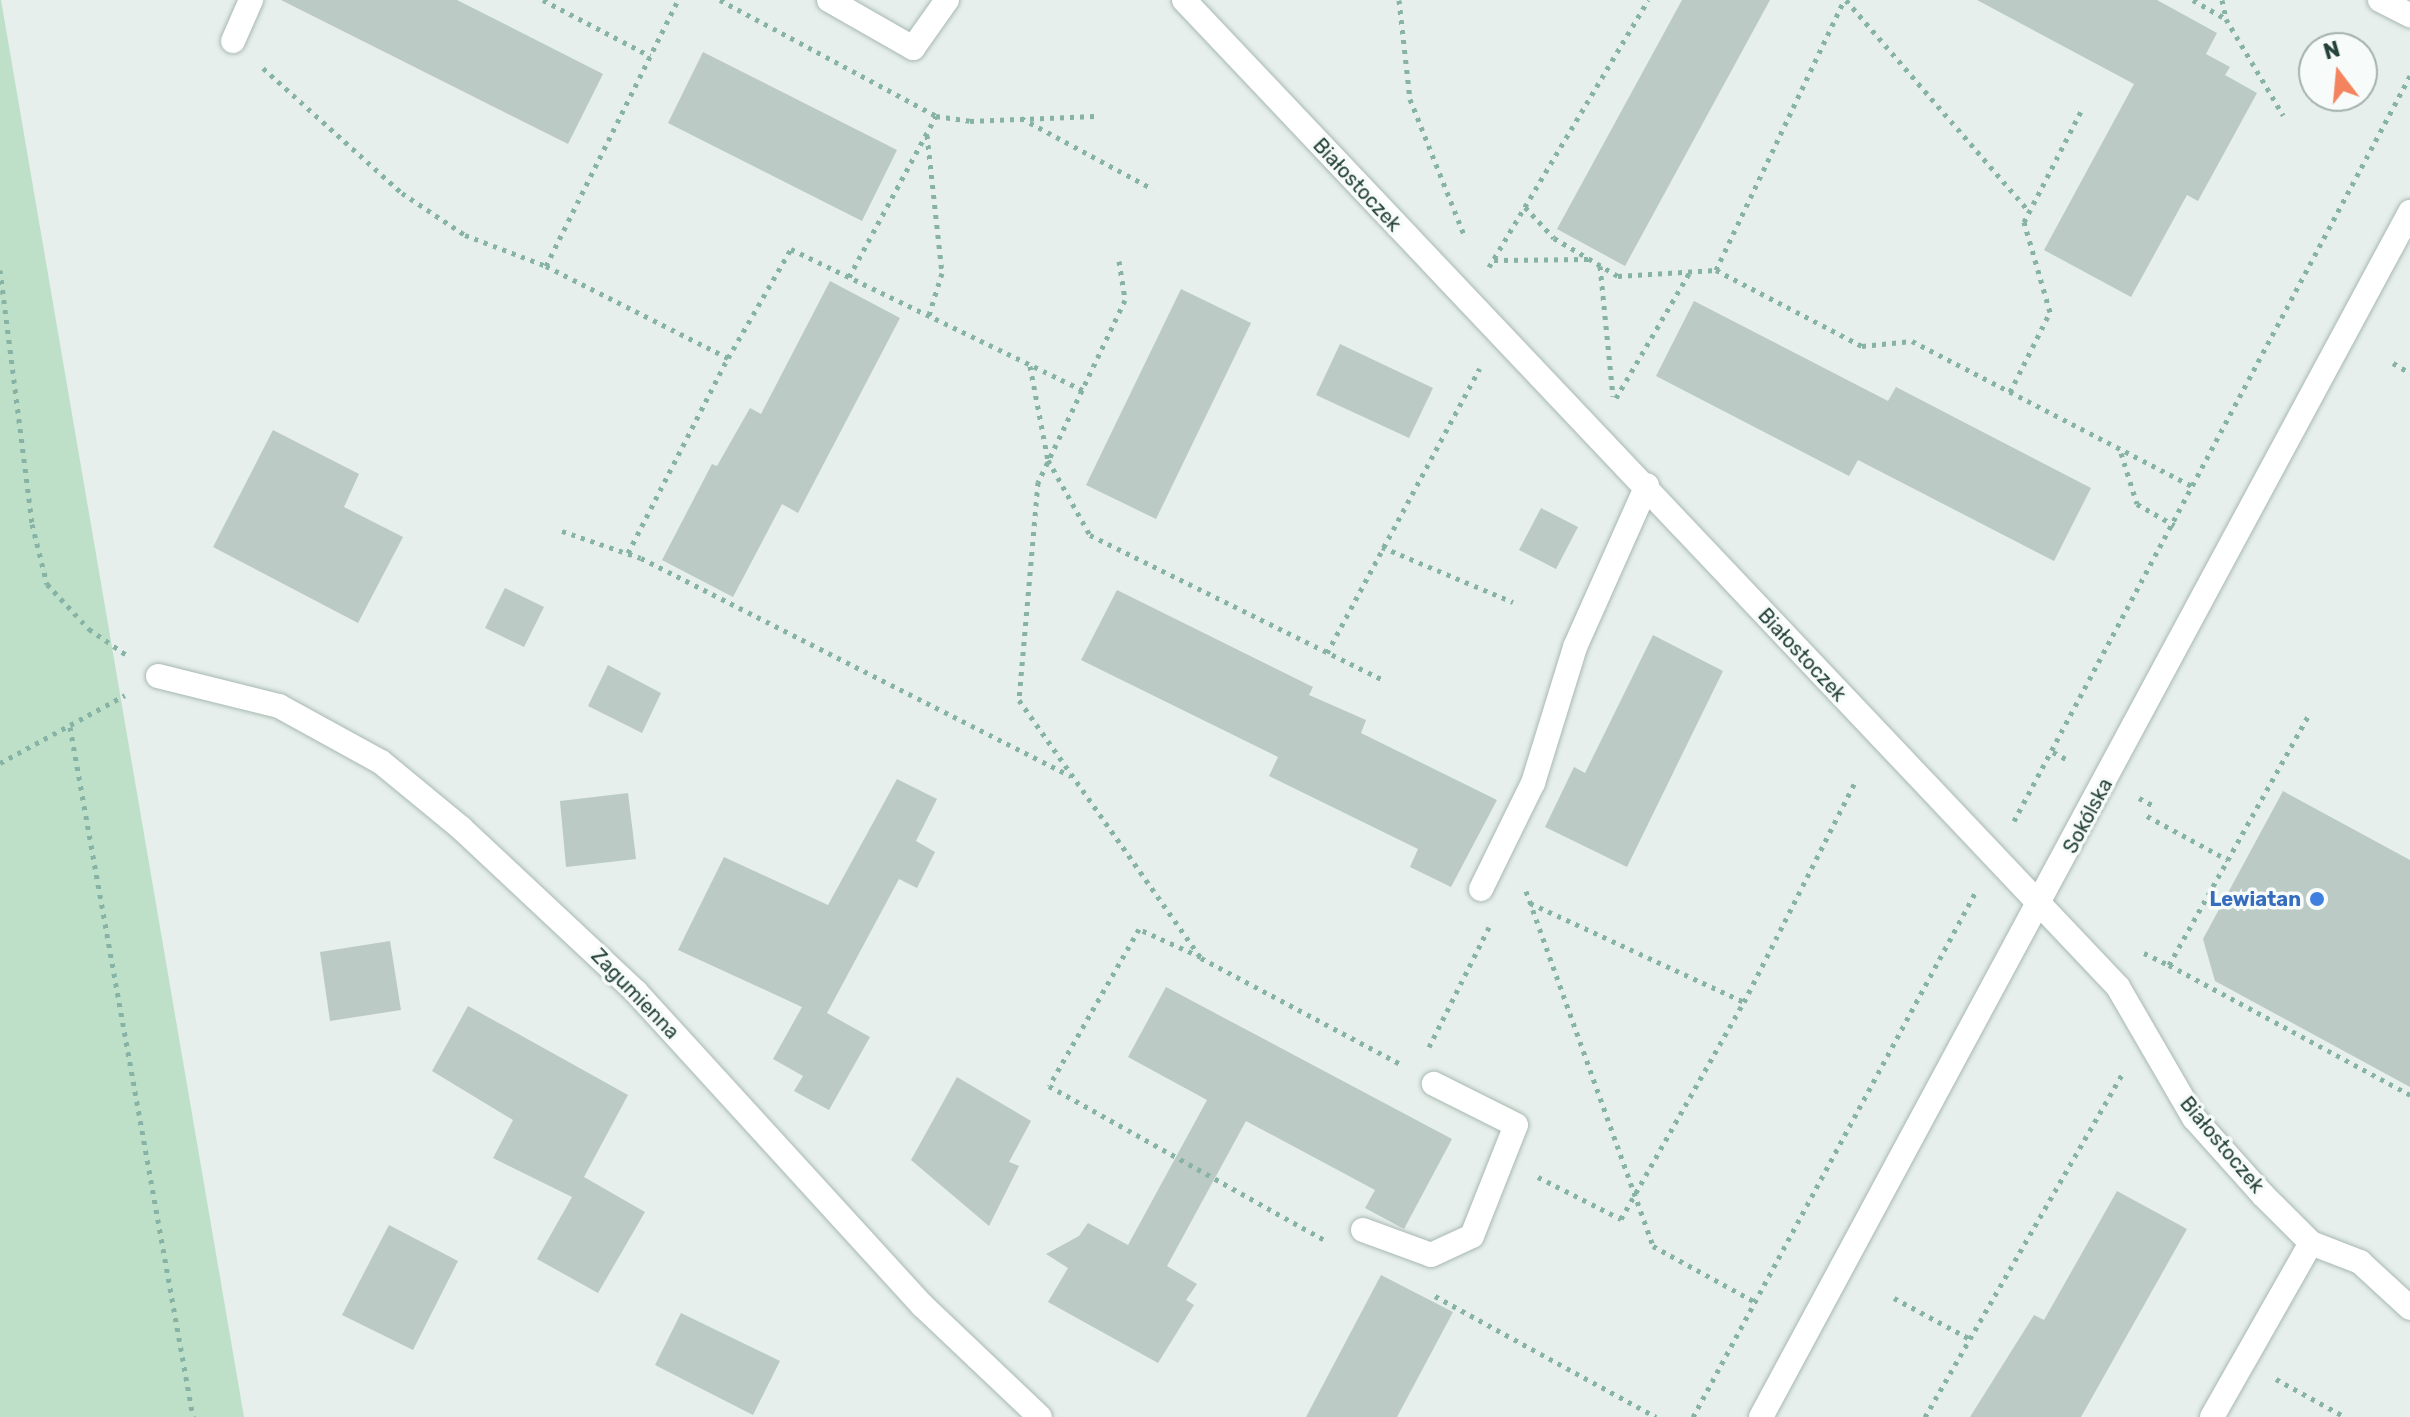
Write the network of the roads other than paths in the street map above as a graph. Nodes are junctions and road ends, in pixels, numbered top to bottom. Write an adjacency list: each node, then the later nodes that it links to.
1 (251, 0): 7 (street)
2 (829, 0): 3 (street)
3 (947, 0)
4 (1184, 0): 9 (street, Białostoczek)
5 (2380, 0): 6 (street)
6 (2410, 15)
7 (233, 41)
8 (2410, 212): 12 (street, Sokólska)
9 (1647, 485): 11 (street); 12 (street, Białostoczek)
10 (158, 676): 17 (street, Zagumienna)
11 (1481, 889)
12 (2040, 905): 15 (street, Białostoczek); 18 (street, Sokólska)
13 (1425, 1078): 14 (street)
14 (1363, 1230)
15 (2311, 1243): 16 (street, Białostoczek); 19 (street)
16 (2410, 1308)
17 (1040, 1417)
18 (1761, 1417)
19 (2212, 1417)

